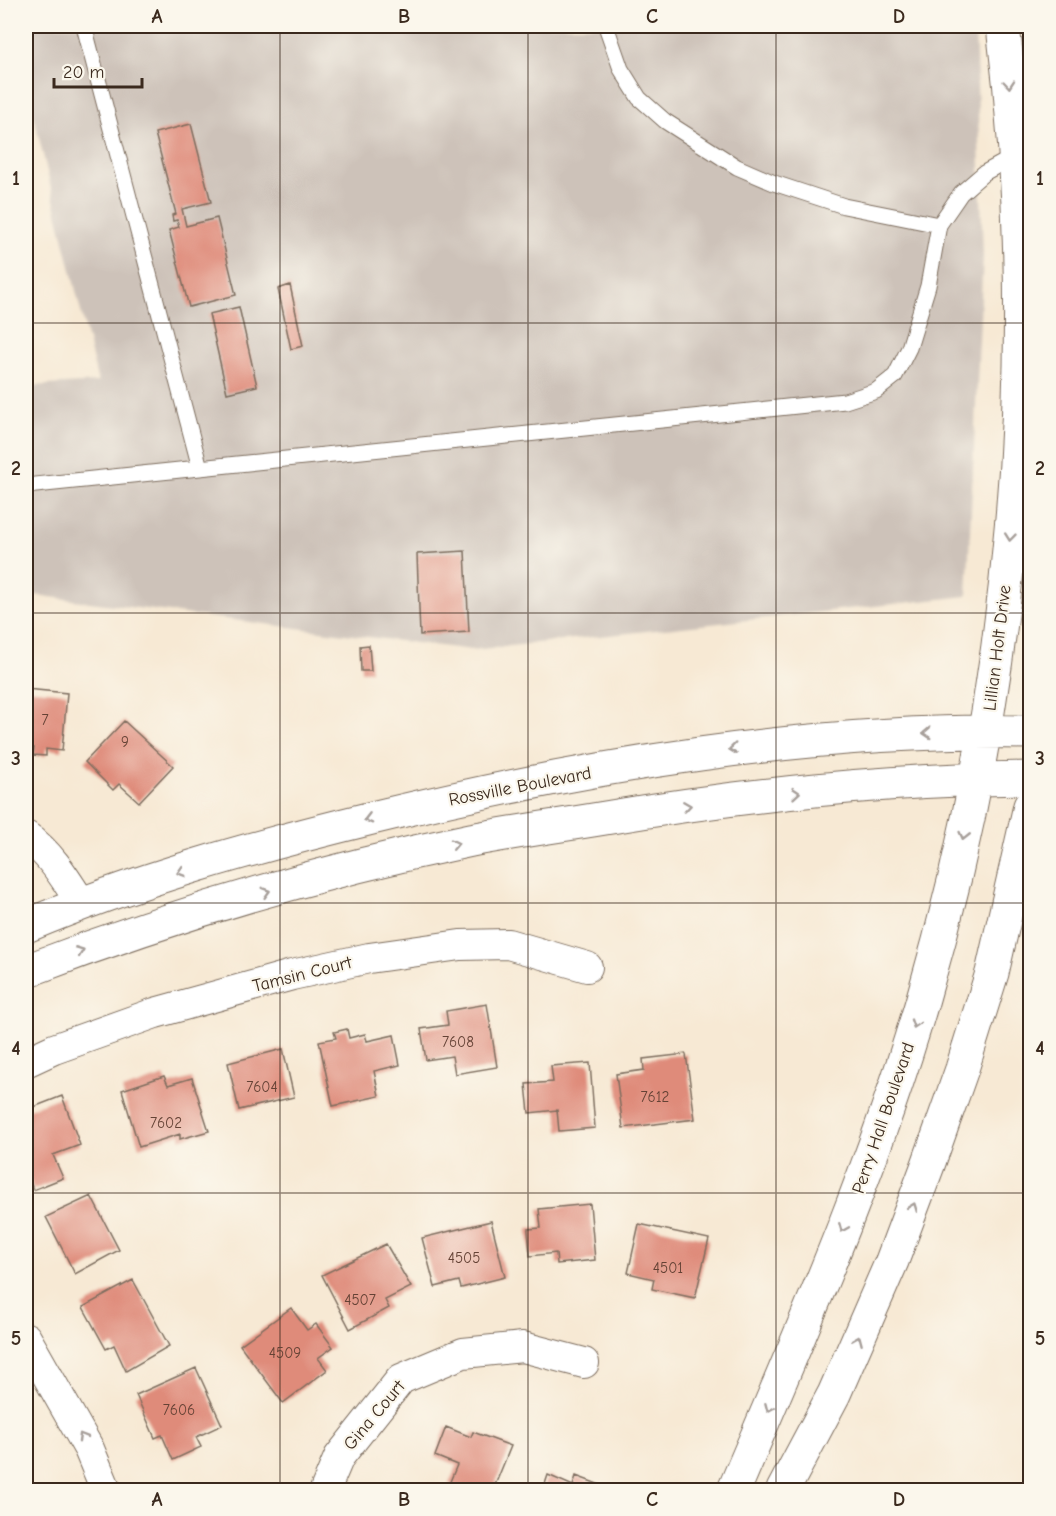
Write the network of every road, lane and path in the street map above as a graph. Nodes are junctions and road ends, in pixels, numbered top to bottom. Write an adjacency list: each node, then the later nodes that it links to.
1 (84, 26): 6 (lane)
2 (606, 26): 5 (lane)
3 (1003, 26): 4 (main road, Lillian Holt Drive, one-way to 4)
4 (1023, 154): 5 (lane); 8 (main road, Lillian Holt Drive, one-way to 8)
5 (939, 225): 6 (lane)
6 (200, 468): 7 (lane)
7 (26, 486)
8 (986, 731): 9 (main road, Rossville Boulevard); 11 (main road, Perry Hall Boulevard); 15 (main road, Rossville Boulevard, one-way to 15)
9 (1030, 732)
10 (1030, 778): 11 (main road)
11 (977, 779): 18 (main road, one-way to 11); 25 (main road, Perry Hall Boulevard, one-way to 25)
12 (1030, 806): 19 (main road)
13 (26, 836): 15 (street)
14 (1030, 899): 19 (main road)
15 (81, 903): 16 (main road, Rossville Boulevard)
16 (26, 926)
17 (587, 967): 20 (street, Tamsin Court)
18 (26, 971)
19 (992, 973): 26 (main road, one-way to 19)
20 (26, 1062)
21 (26, 1338): 23 (street, one-way to 21)
22 (584, 1363): 24 (street, Gina Court)
23 (106, 1491)
24 (325, 1491)
25 (734, 1491)
26 (783, 1491)

